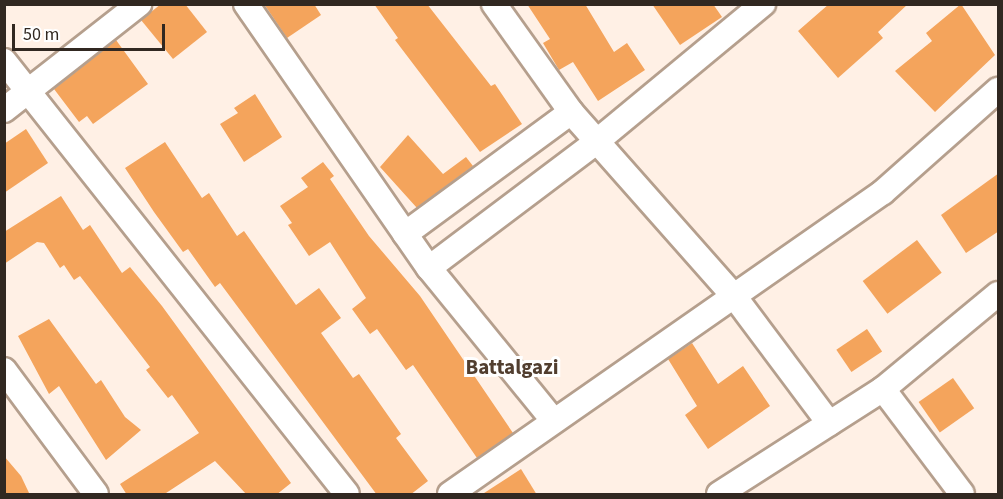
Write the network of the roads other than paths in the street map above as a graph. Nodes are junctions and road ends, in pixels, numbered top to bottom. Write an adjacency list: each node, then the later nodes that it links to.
1 (139, 4): 7 (street)
2 (246, 4): 11 (street)
3 (494, 4): 9 (street)
4 (756, 7): 10 (street)
5 (4, 61): 7 (street)
6 (999, 90): 13 (street)
7 (28, 91): 8 (street); 21 (street)
8 (4, 110)
9 (571, 112): 10 (street); 11 (street)
10 (596, 142): 12 (street); 13 (street)
11 (405, 234): 12 (street)
12 (429, 268): 17 (street)
13 (734, 296): 17 (street); 18 (street)
14 (995, 304): 16 (street)
15 (4, 370): 20 (street)
16 (883, 388): 18 (street); 24 (street)
17 (552, 418): 22 (street)
18 (829, 423): 19 (street)
19 (748, 487): 23 (street)
20 (96, 495)
21 (347, 495)
22 (450, 495)
23 (720, 495)
24 (962, 495)

